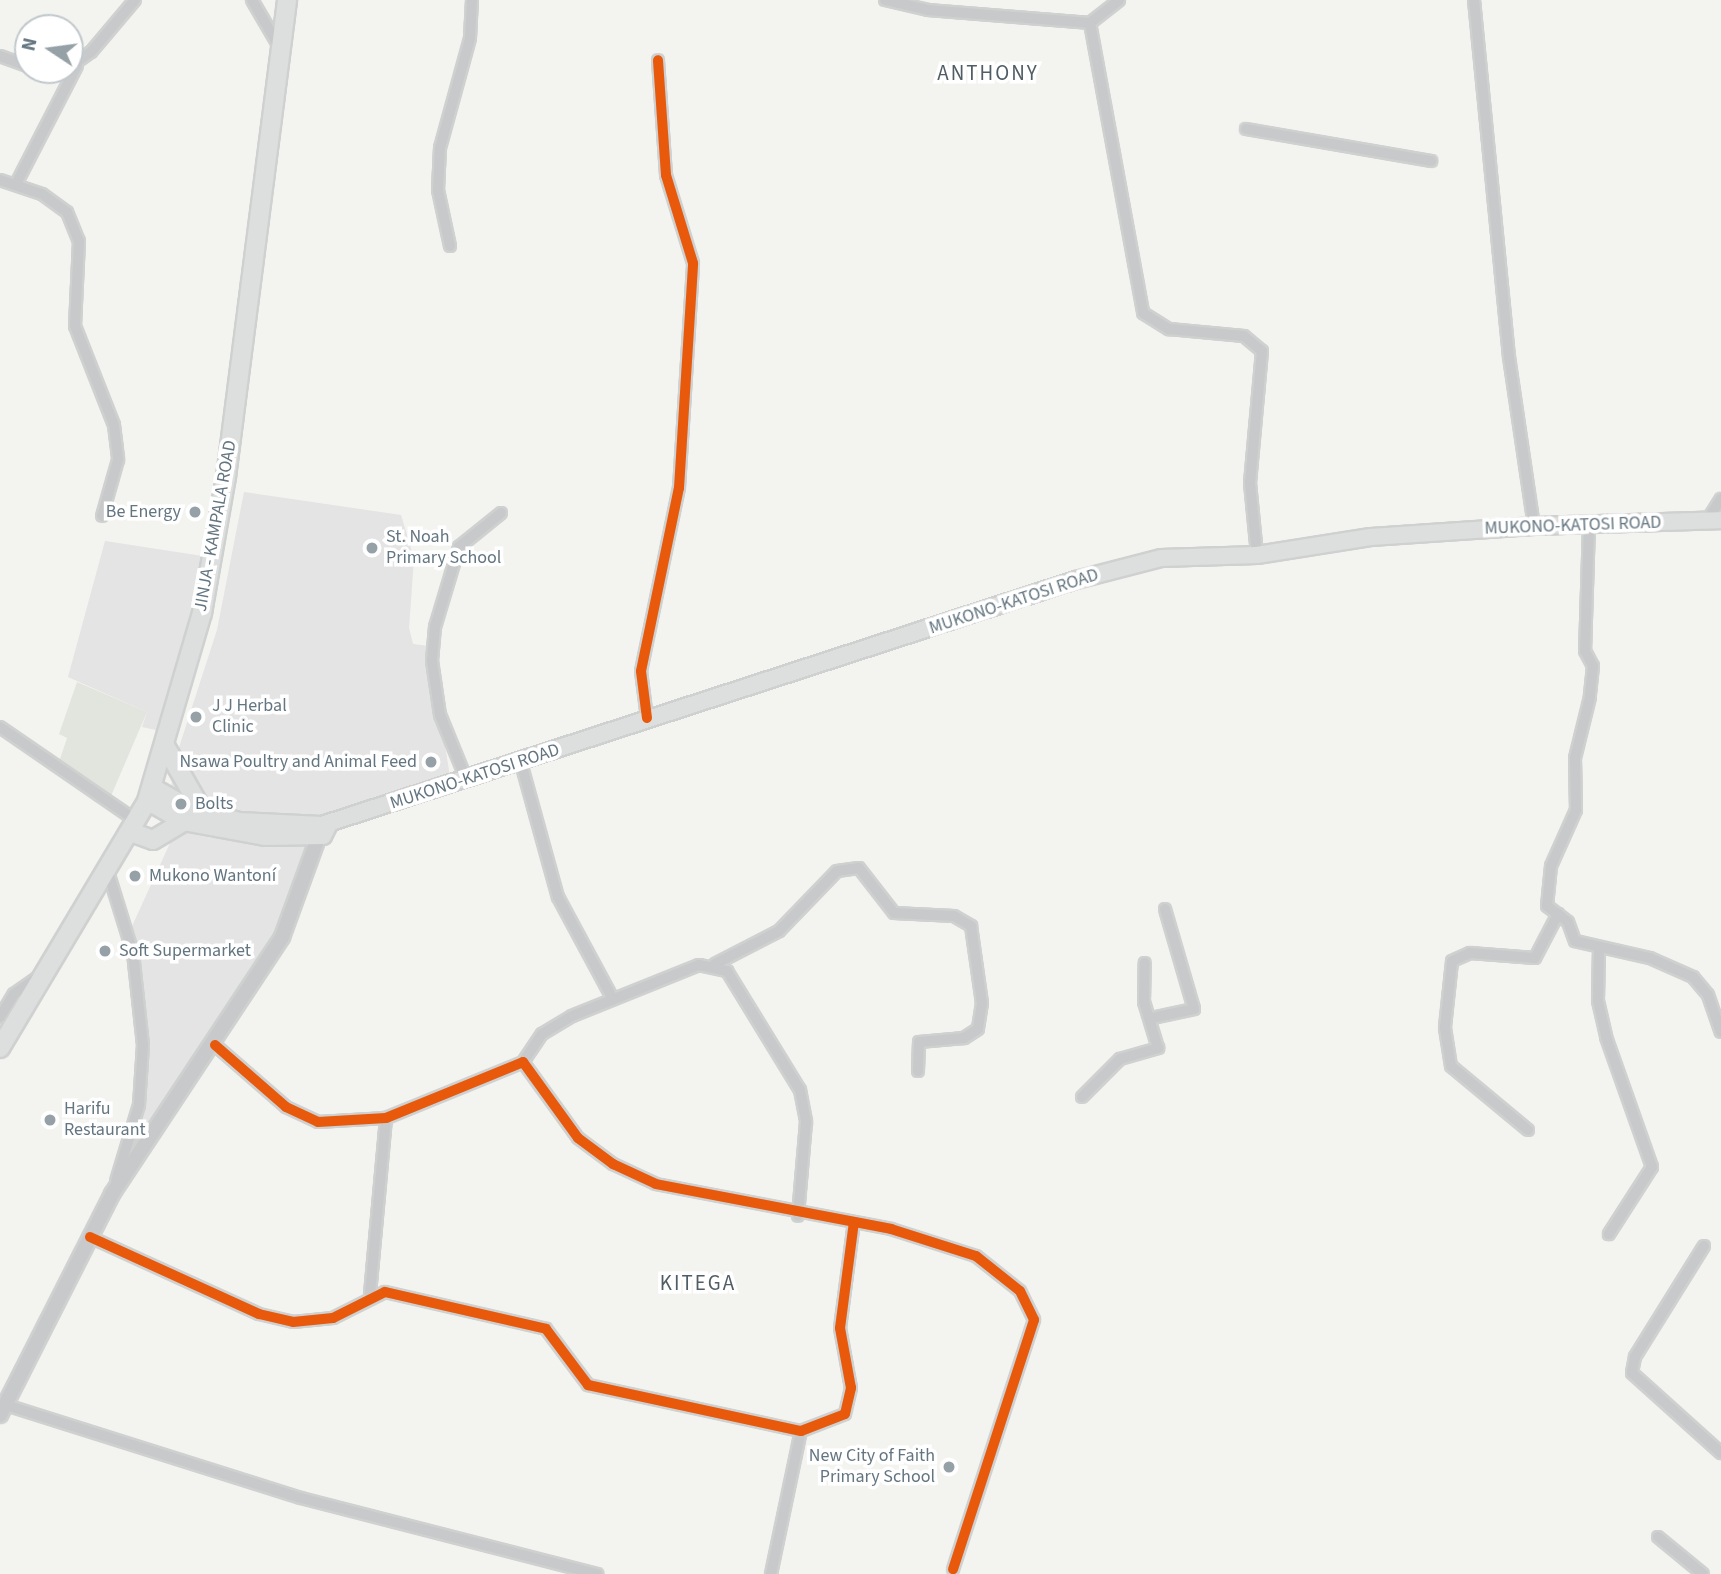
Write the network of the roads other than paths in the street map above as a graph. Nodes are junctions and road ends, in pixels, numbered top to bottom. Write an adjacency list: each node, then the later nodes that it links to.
1 (135, 0): 10 (street)
2 (252, 0): 9 (street)
3 (287, 0): 9 (highway, JINJA - KAMPALA ROAD)
4 (472, 0): 17 (street)
5 (1119, 0): 8 (street)
6 (1474, 0): 23 (street)
7 (890, 1): 8 (street)
8 (1090, 23): 24 (street)
9 (280, 48): 27 (highway, JINJA - KAMPALA ROAD)
10 (84, 54)
11 (658, 60): 25 (street)
12 (64, 84): 16 (street)
13 (1246, 129): 14 (street)
14 (1431, 161)
15 (0, 180): 16 (street)
16 (16, 184): 20 (street)
17 (450, 246)
18 (1721, 499): 21 (street)
19 (501, 513): 29 (street)
20 (102, 516)
21 (1714, 520): 22 (main road, MUKONO-KATOSI ROAD)
22 (1589, 525): 23 (main road, MUKONO-KATOSI ROAD); 37 (street)
23 (1534, 526): 24 (main road, MUKONO-KATOSI ROAD)
24 (1257, 555): 25 (main road, MUKONO-KATOSI ROAD)
25 (647, 718): 28 (main road, MUKONO-KATOSI ROAD)
26 (0, 727): 34 (street)
27 (165, 746): 30 (highway, JINJA - KAMPALA ROAD); 31 (highway)
28 (521, 763): 29 (main road, MUKONO-KATOSI ROAD); 42 (street)
29 (467, 781): 33 (main road, MUKONO-KATOSI ROAD)
30 (150, 794): 31 (main road); 32 (main road); 34 (highway, JINJA - KAMPALA ROAD)
31 (203, 811): 33 (main road)
32 (183, 822): 33 (main road); 34 (highway)
33 (326, 826): 46 (street)
34 (134, 827): 35 (highway, JINJA - KAMPALA ROAD)
35 (108, 872): 40 (highway, JINJA - KAMPALA ROAD); 53 (street)
36 (1165, 909): 44 (street)
37 (1558, 914): 38 (street); 52 (street)
38 (1599, 948): 45 (street); 56 (street)
39 (1144, 963): 44 (street)
40 (54, 964): 43 (street); 47 (highway, JINJA - KAMPALA ROAD)
41 (715, 964): 42 (street); 49 (street); 54 (street)
42 (613, 999): 48 (street)
43 (0, 1017)
44 (1152, 1018): 50 (street)
45 (1721, 1032)
46 (215, 1045): 51 (street); 53 (street)
47 (0, 1048)
48 (523, 1062): 51 (street); 54 (street)
49 (918, 1070)
50 (1082, 1097)
51 (386, 1118): 59 (street)
52 (1528, 1130)
53 (112, 1194): 57 (street)
54 (799, 1216): 55 (street)
55 (854, 1222): 61 (street); 64 (street)
56 (1609, 1234)
57 (90, 1237): 59 (street); 60 (street)
58 (1704, 1246): 62 (street)
59 (370, 1294): 61 (street)
60 (3, 1410): 65 (street)
61 (801, 1431): 66 (street)
62 (1721, 1453)
63 (1658, 1537): 67 (street)
64 (953, 1569)
65 (597, 1574)
66 (771, 1574)
67 (1703, 1574)

